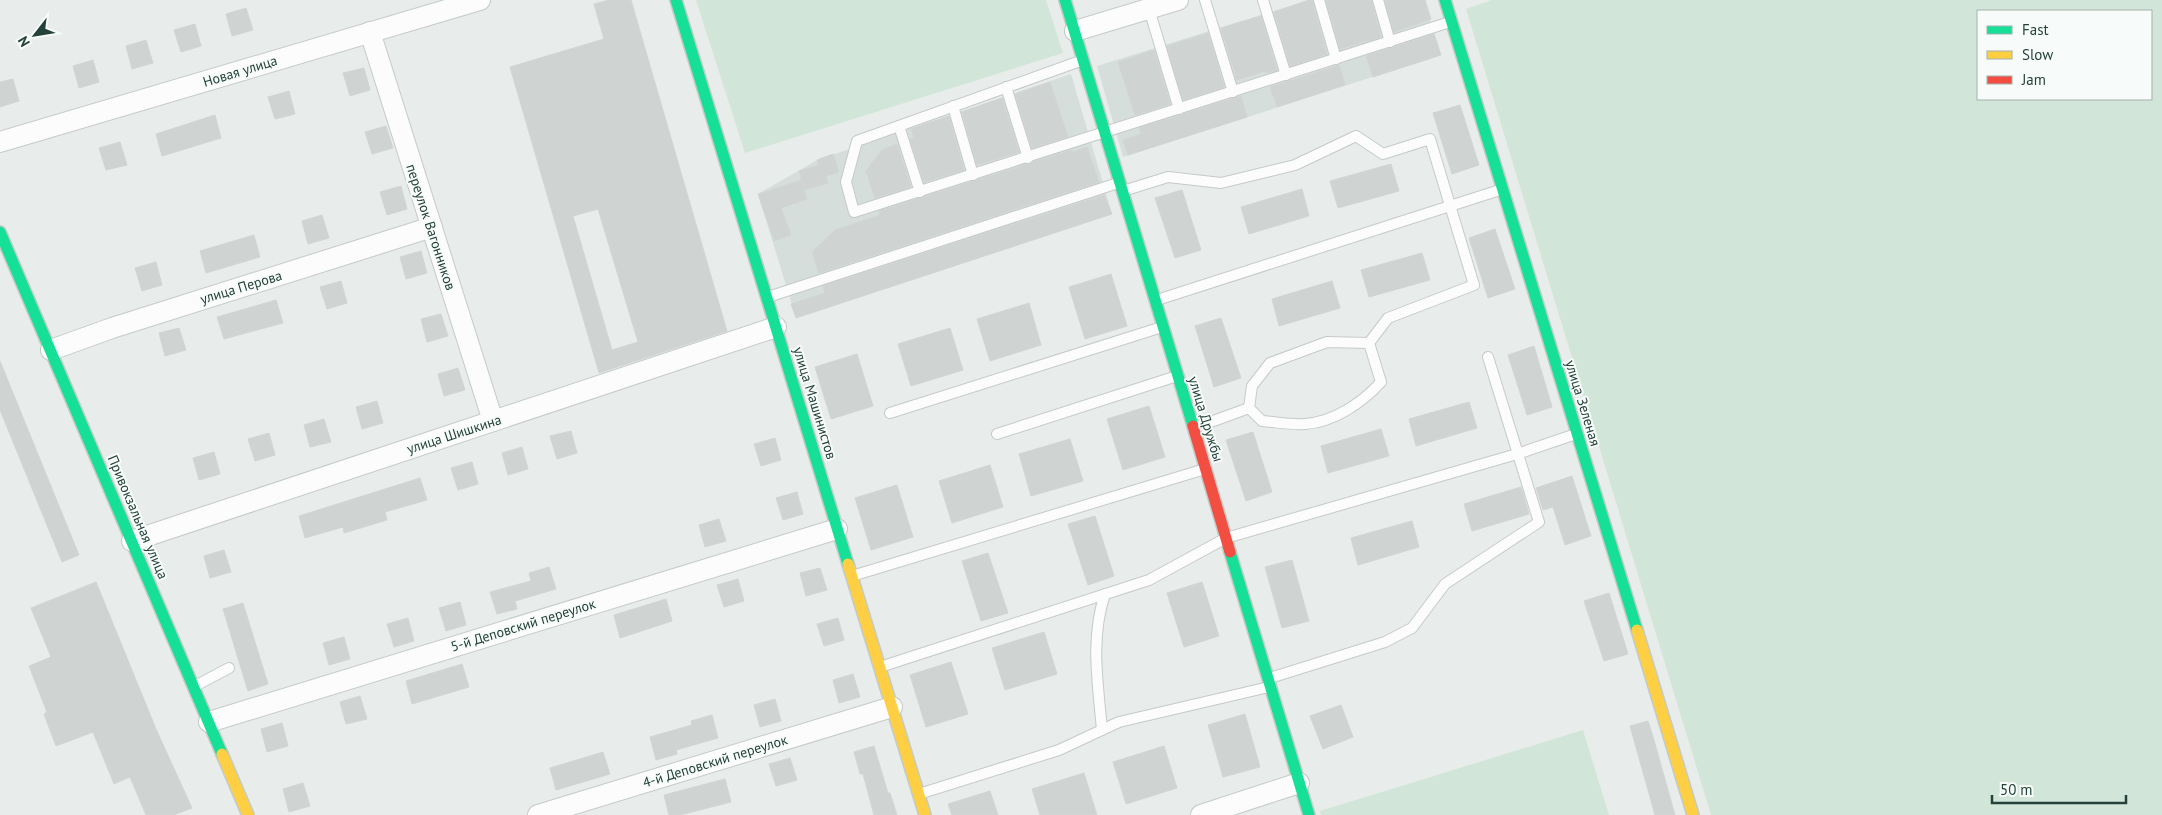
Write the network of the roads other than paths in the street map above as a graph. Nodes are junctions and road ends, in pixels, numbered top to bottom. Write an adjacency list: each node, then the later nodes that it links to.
1 (480, 0): 13 (street, Новая улица)
2 (676, 0): 33 (street, улица Машинистов)
3 (1065, 0): 12 (street, улица Дружбы)
4 (1178, 0): 10 (street)
5 (1205, 0): 19 (lane)
6 (1263, 0): 17 (lane)
7 (1319, 0): 16 (lane)
8 (1378, 0): 14 (lane)
9 (1445, 0): 11 (street, улица Зеленая)
10 (1149, 8): 12 (street); 21 (lane)
11 (1452, 22): 14 (lane); 28 (street, улица Зеленая)
12 (1075, 30): 15 (street, улица Дружбы)
13 (370, 32): 24 (street, Новая улица); 31 (street, переулок Вагонников)
14 (1390, 42): 16 (lane)
15 (1084, 59): 18 (lane); 23 (street, улица Дружбы)
16 (1336, 59): 17 (lane)
17 (1286, 75): 19 (lane)
18 (1006, 88): 20 (lane); 25 (lane)
19 (1233, 92): 21 (lane)
20 (952, 106): 22 (lane); 26 (lane)
21 (1179, 109): 23 (lane)
22 (899, 126): 29 (lane); 29 (lane)
23 (1106, 133): 25 (lane); 27 (street, улица Дружбы)
24 (0, 142)
25 (1028, 158): 26 (lane)
26 (973, 175): 29 (lane)
27 (1122, 187): 30 (lane); 33 (lane); 34 (street, улица Дружбы)
28 (1504, 189): 30 (lane); 46 (street, улица Зеленая)
29 (920, 192)
30 (1451, 206): 34 (lane); 37 (lane)
31 (432, 227): 38 (street, улица Перова); 43 (street, переулок Вагонников)
32 (0, 232): 38 (street, Привокзальная улица)
33 (767, 297): 35 (street, улица Машинистов)
34 (1156, 301): 36 (street, улица Дружбы)
35 (776, 327): 43 (street, улица Шишкина); 49 (street, улица Машинистов)
36 (1163, 327): 40 (street, улица Дружбы); 42 (lane)
37 (1369, 344): 41 (lane); 41 (lane)
38 (50, 350): 51 (street, Привокзальная улица)
39 (1488, 357): 47 (lane)
40 (1178, 376): 44 (street, улица Дружбы); 45 (lane)
41 (1249, 408): 44 (lane)
42 (890, 413)
43 (493, 421): 51 (street, улица Шишкина)
44 (1193, 428): 48 (street, улица Дружбы)
45 (997, 434)
46 (1577, 434): 47 (lane); 68 (street, улица Зеленая)
47 (1517, 454): 50 (lane); 56 (lane)
48 (1206, 469): 50 (street, улица Дружбы); 52 (lane)
49 (837, 529): 52 (street, улица Машинистов); 59 (street, 5-й Деповский переулок)
50 (1226, 538): 53 (lane); 56 (street, улица Дружбы)
51 (132, 541): 57 (street, Привокзальная улица)
52 (852, 576): 54 (street, улица Машинистов)
53 (1105, 594): 54 (lane); 60 (lane)
54 (880, 667): 58 (street, улица Машинистов)
55 (229, 668): 57 (lane)
56 (1269, 682): 60 (lane); 61 (street, улица Дружбы)
57 (194, 686): 59 (street, Привокзальная улица)
58 (892, 707): 62 (street, улица Машинистов); 64 (street, 4-й Деповский переулок)
59 (209, 722): 63 (street, Привокзальная улица)
60 (1102, 730): 62 (lane)
61 (1299, 783): 66 (street); 67 (street, улица Дружбы)
62 (918, 794): 65 (street, улица Машинистов)
63 (248, 815)
64 (538, 815)
65 (925, 815)
66 (1200, 815)
67 (1309, 815)
68 (1693, 815)

